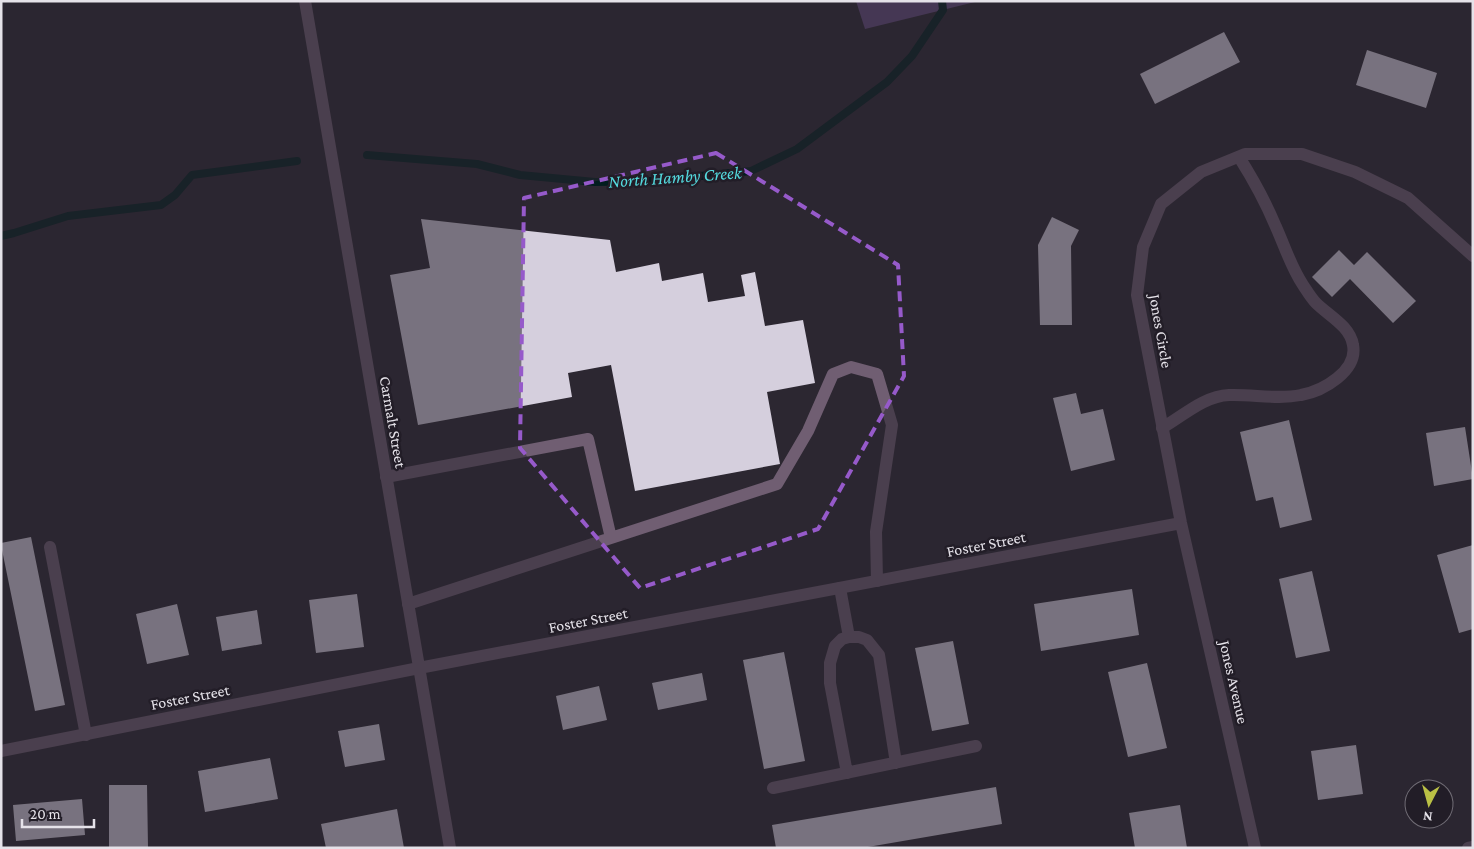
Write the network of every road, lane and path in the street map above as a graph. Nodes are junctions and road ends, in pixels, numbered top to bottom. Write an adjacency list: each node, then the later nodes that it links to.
1 (305, 1): 5 (street, Carmalt Street)
2 (1239, 157): 3 (street, Jones Circle); 4 (street, Jones Circle); 4 (street)
3 (1473, 256)
4 (1162, 428): 6 (street, Jones Circle)
5 (386, 477): 7 (street); 11 (street, Carmalt Street)
6 (1181, 523): 9 (street, Foster Street); 22 (street, Jones Avenue)
7 (611, 538): 9 (street); 11 (street)
8 (50, 547): 14 (street)
9 (877, 581): 10 (street, Foster Street)
10 (840, 588): 12 (street); 13 (street, Foster Street)
11 (408, 604): 13 (street, Carmalt Street)
12 (849, 637): 17 (street); 18 (street)
13 (419, 668): 14 (street, Foster Street); 21 (street, Carmalt Street)
14 (86, 735): 16 (street, Foster Street)
15 (976, 746): 17 (street)
16 (1, 751)
17 (896, 763): 18 (street)
18 (847, 773): 19 (street)
19 (773, 788)
20 (1473, 847): 23 (street)
21 (450, 848)
22 (1255, 848)
23 (1468, 848)

